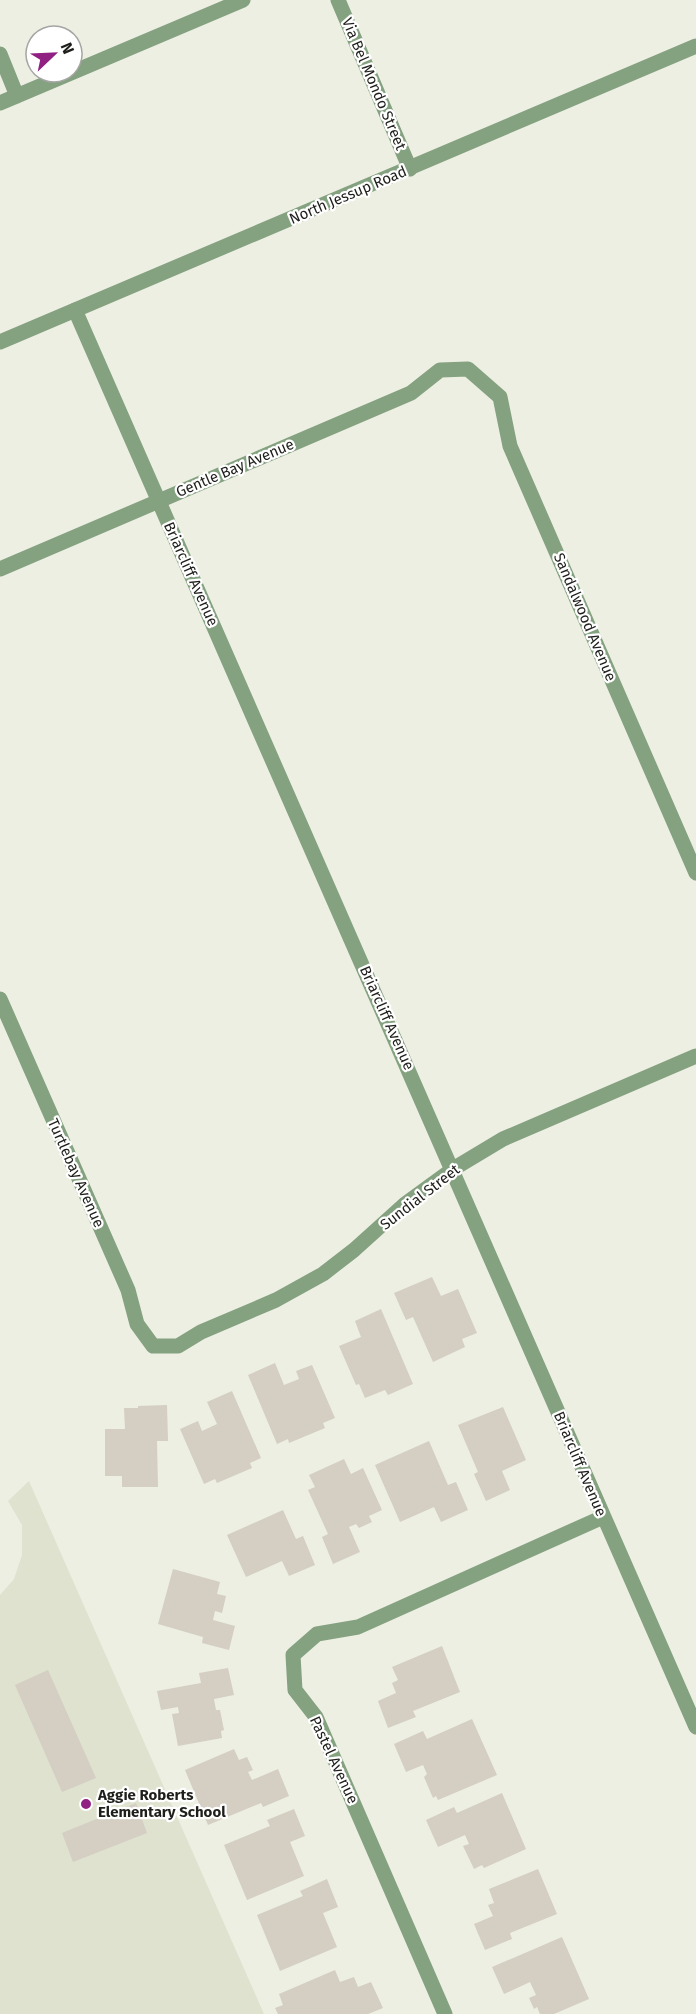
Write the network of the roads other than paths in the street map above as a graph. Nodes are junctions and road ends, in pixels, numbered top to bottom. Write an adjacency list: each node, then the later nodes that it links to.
1 (243, 0): 5 (street)
2 (338, 0): 7 (street, Via Bel Mondo Street)
3 (696, 46): 7 (street, North Jessup Road)
4 (0, 54): 5 (street)
5 (17, 96): 6 (street)
6 (0, 103)
7 (410, 169): 8 (street, North Jessup Road)
8 (75, 310): 9 (street, North Jessup Road); 11 (street, Briarcliff Avenue)
9 (0, 342)
10 (468, 369): 11 (street, Gentle Bay Avenue); 13 (street, Sandalwood Avenue)
11 (158, 500): 12 (street, Gentle Bay Avenue); 16 (street, Briarcliff Avenue)
12 (0, 569)
13 (696, 873)
14 (0, 999): 17 (street, Turtlebay Avenue)
15 (696, 1056): 16 (street, Sundial Street)
16 (453, 1169): 17 (street, Sundial Street); 18 (street, Briarcliff Avenue)
17 (153, 1346)
18 (603, 1517): 19 (street, Briarcliff Avenue); 20 (street, Pastel Avenue)
19 (696, 1727)
20 (445, 2014)

